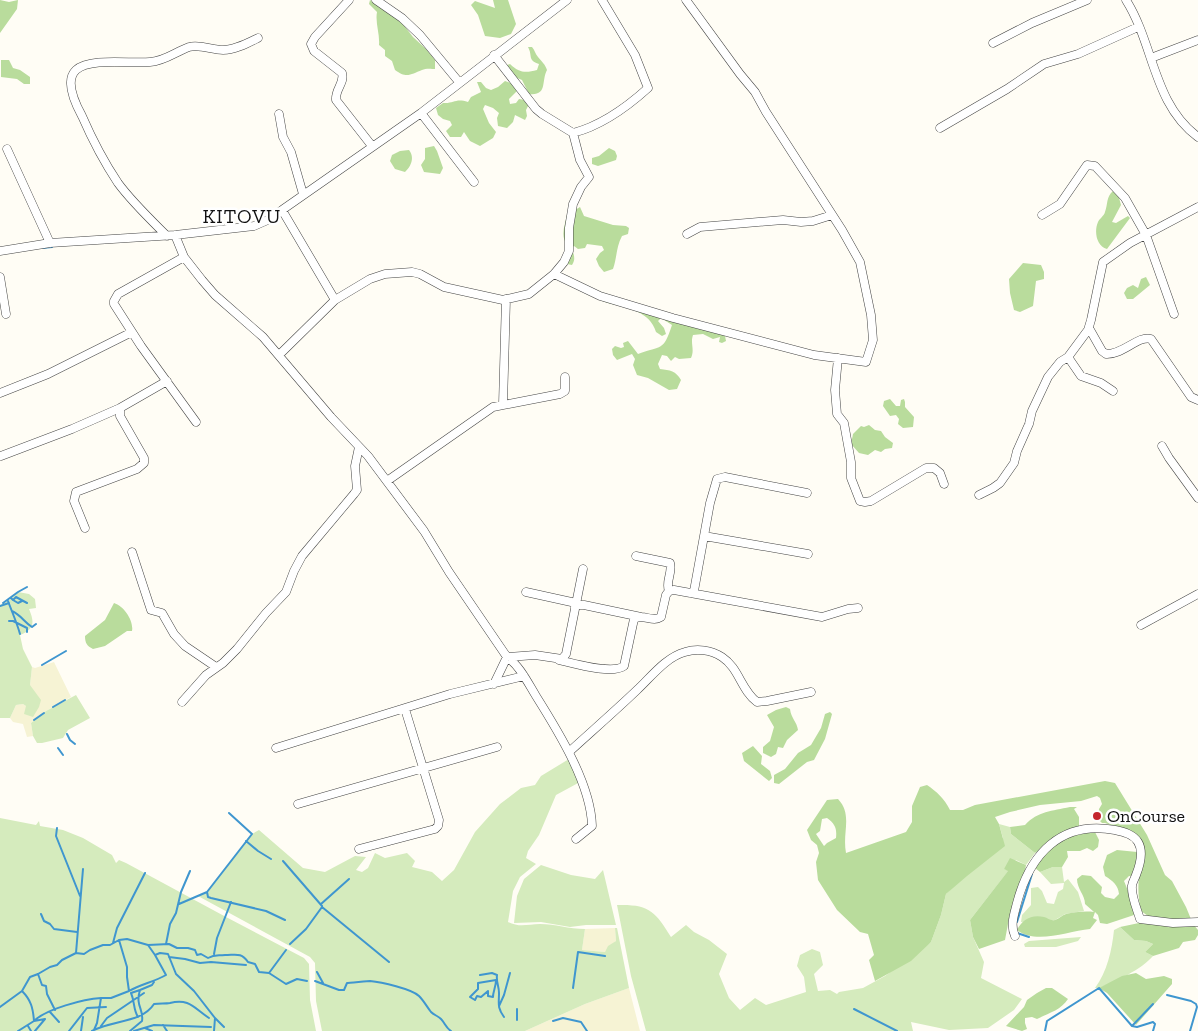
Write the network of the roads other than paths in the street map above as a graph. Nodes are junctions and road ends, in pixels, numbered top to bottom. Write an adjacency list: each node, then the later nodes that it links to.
1 (349, 0): 20 (street)
2 (376, 0): 14 (street)
3 (567, 0): 12 (street)
4 (602, 0): 18 (street)
5 (686, 0): 26 (street)
6 (1087, 0): 11 (street)
7 (1130, 1): 8 (street)
8 (1138, 27): 13 (street); 17 (street)
9 (258, 38): 30 (street)
10 (1198, 40): 13 (street)
11 (993, 43)
12 (494, 55): 14 (street); 18 (street)
13 (1151, 58): 19 (street)
14 (460, 82): 15 (street)
15 (421, 113): 20 (street); 22 (street)
16 (279, 114): 23 (street)
17 (940, 128)
18 (573, 133): 34 (street)
19 (1198, 136)
20 (372, 146): 23 (street)
21 (8, 149): 31 (street)
22 (474, 182)
23 (303, 194): 25 (street)
24 (1198, 207): 29 (street)
25 (282, 210): 30 (street); 37 (street)
26 (832, 215): 28 (street); 44 (street)
27 (1042, 215): 29 (street)
28 (687, 234)
29 (1146, 234): 39 (street); 40 (street)
30 (171, 235): 31 (street); 33 (street)
31 (50, 243): 32 (street)
32 (0, 251)
33 (184, 257): 41 (street); 42 (street)
34 (554, 274): 36 (street); 44 (street)
35 (0, 277): 38 (street)
36 (506, 299): 37 (street); 50 (street)
37 (335, 300): 42 (street)
38 (6, 314)
39 (1174, 314)
40 (1089, 328): 43 (street); 49 (street)
41 (132, 332): 46 (street); 48 (street)
42 (279, 355): 54 (street)
43 (1068, 357): 47 (street); 60 (street)
44 (838, 358): 57 (street)
45 (565, 377): 50 (street)
46 (167, 381): 51 (street); 52 (street)
47 (1112, 391)
48 (0, 393)
49 (1198, 400)
50 (503, 404): 56 (street)
51 (120, 408): 55 (street); 61 (street)
52 (196, 422)
53 (1162, 446): 58 (street)
54 (359, 447): 56 (street); 77 (street)
55 (1, 456)
56 (387, 481): 75 (street)
57 (944, 484)
58 (1197, 493)
59 (807, 494): 62 (street)
60 (979, 495)
61 (84, 528)
62 (704, 536): 64 (street); 69 (street)
63 (132, 552): 77 (street)
64 (808, 554)
65 (636, 556): 67 (street)
66 (583, 569): 71 (street)
67 (669, 591): 69 (street); 73 (street)
68 (526, 592): 71 (street)
69 (690, 593): 72 (street)
70 (1198, 594): 74 (street)
71 (576, 605): 73 (street); 76 (street)
72 (858, 608)
73 (641, 617): 76 (street)
74 (1141, 625)
75 (507, 657): 76 (street); 78 (street); 79 (street)
76 (558, 660)
77 (216, 667): 81 (street)
78 (524, 676): 79 (street); 85 (street)
79 (494, 684): 82 (street)
80 (811, 692): 85 (street)
81 (182, 702)
82 (405, 708): 84 (street); 86 (street)
83 (497, 747): 86 (street)
84 (276, 748)
85 (569, 752): 88 (street)
86 (424, 768): 87 (street); 89 (street)
87 (298, 804)
88 (576, 839)
89 (359, 849)
90 (1198, 922): 91 (street)
91 (1015, 936)

